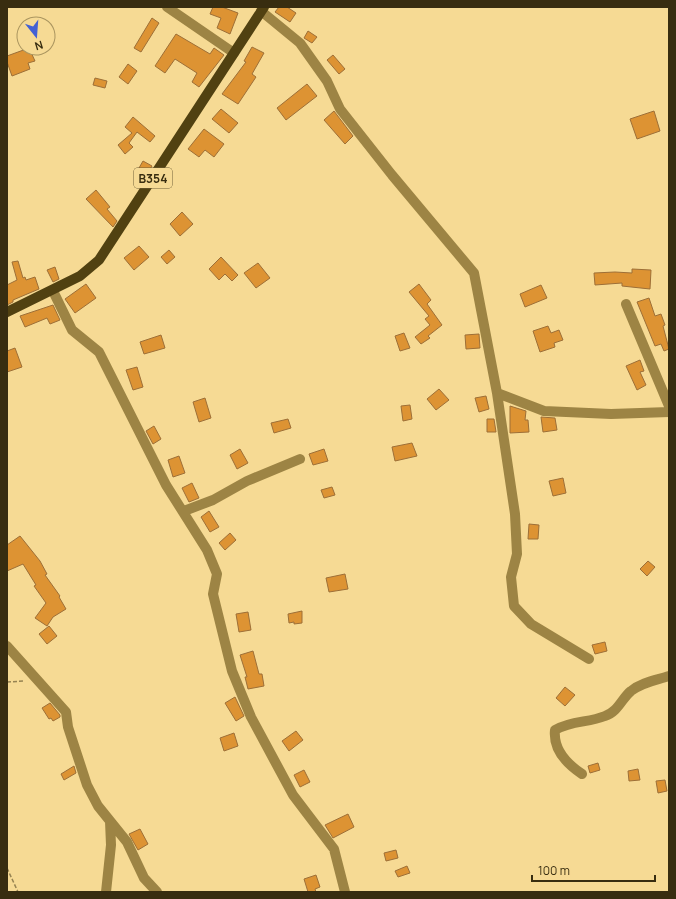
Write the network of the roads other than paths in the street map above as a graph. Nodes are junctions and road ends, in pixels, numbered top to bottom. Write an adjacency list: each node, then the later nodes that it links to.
1 (167, 7): 3 (street)
2 (262, 9): 3 (main road, B354); 7 (street)
3 (234, 53): 4 (main road, B354)
4 (53, 291): 6 (main road, B354); 11 (street)
5 (626, 304): 8 (street)
6 (7, 312)
7 (497, 393): 9 (street); 13 (street)
8 (669, 406)
9 (669, 412)
10 (300, 459): 11 (street)
11 (184, 511): 19 (street)
12 (7, 646): 16 (street)
13 (589, 659)
14 (669, 676): 15 (street)
15 (582, 774)
16 (110, 821): 17 (street); 18 (street)
17 (106, 892)
18 (157, 892)
19 (345, 892)

